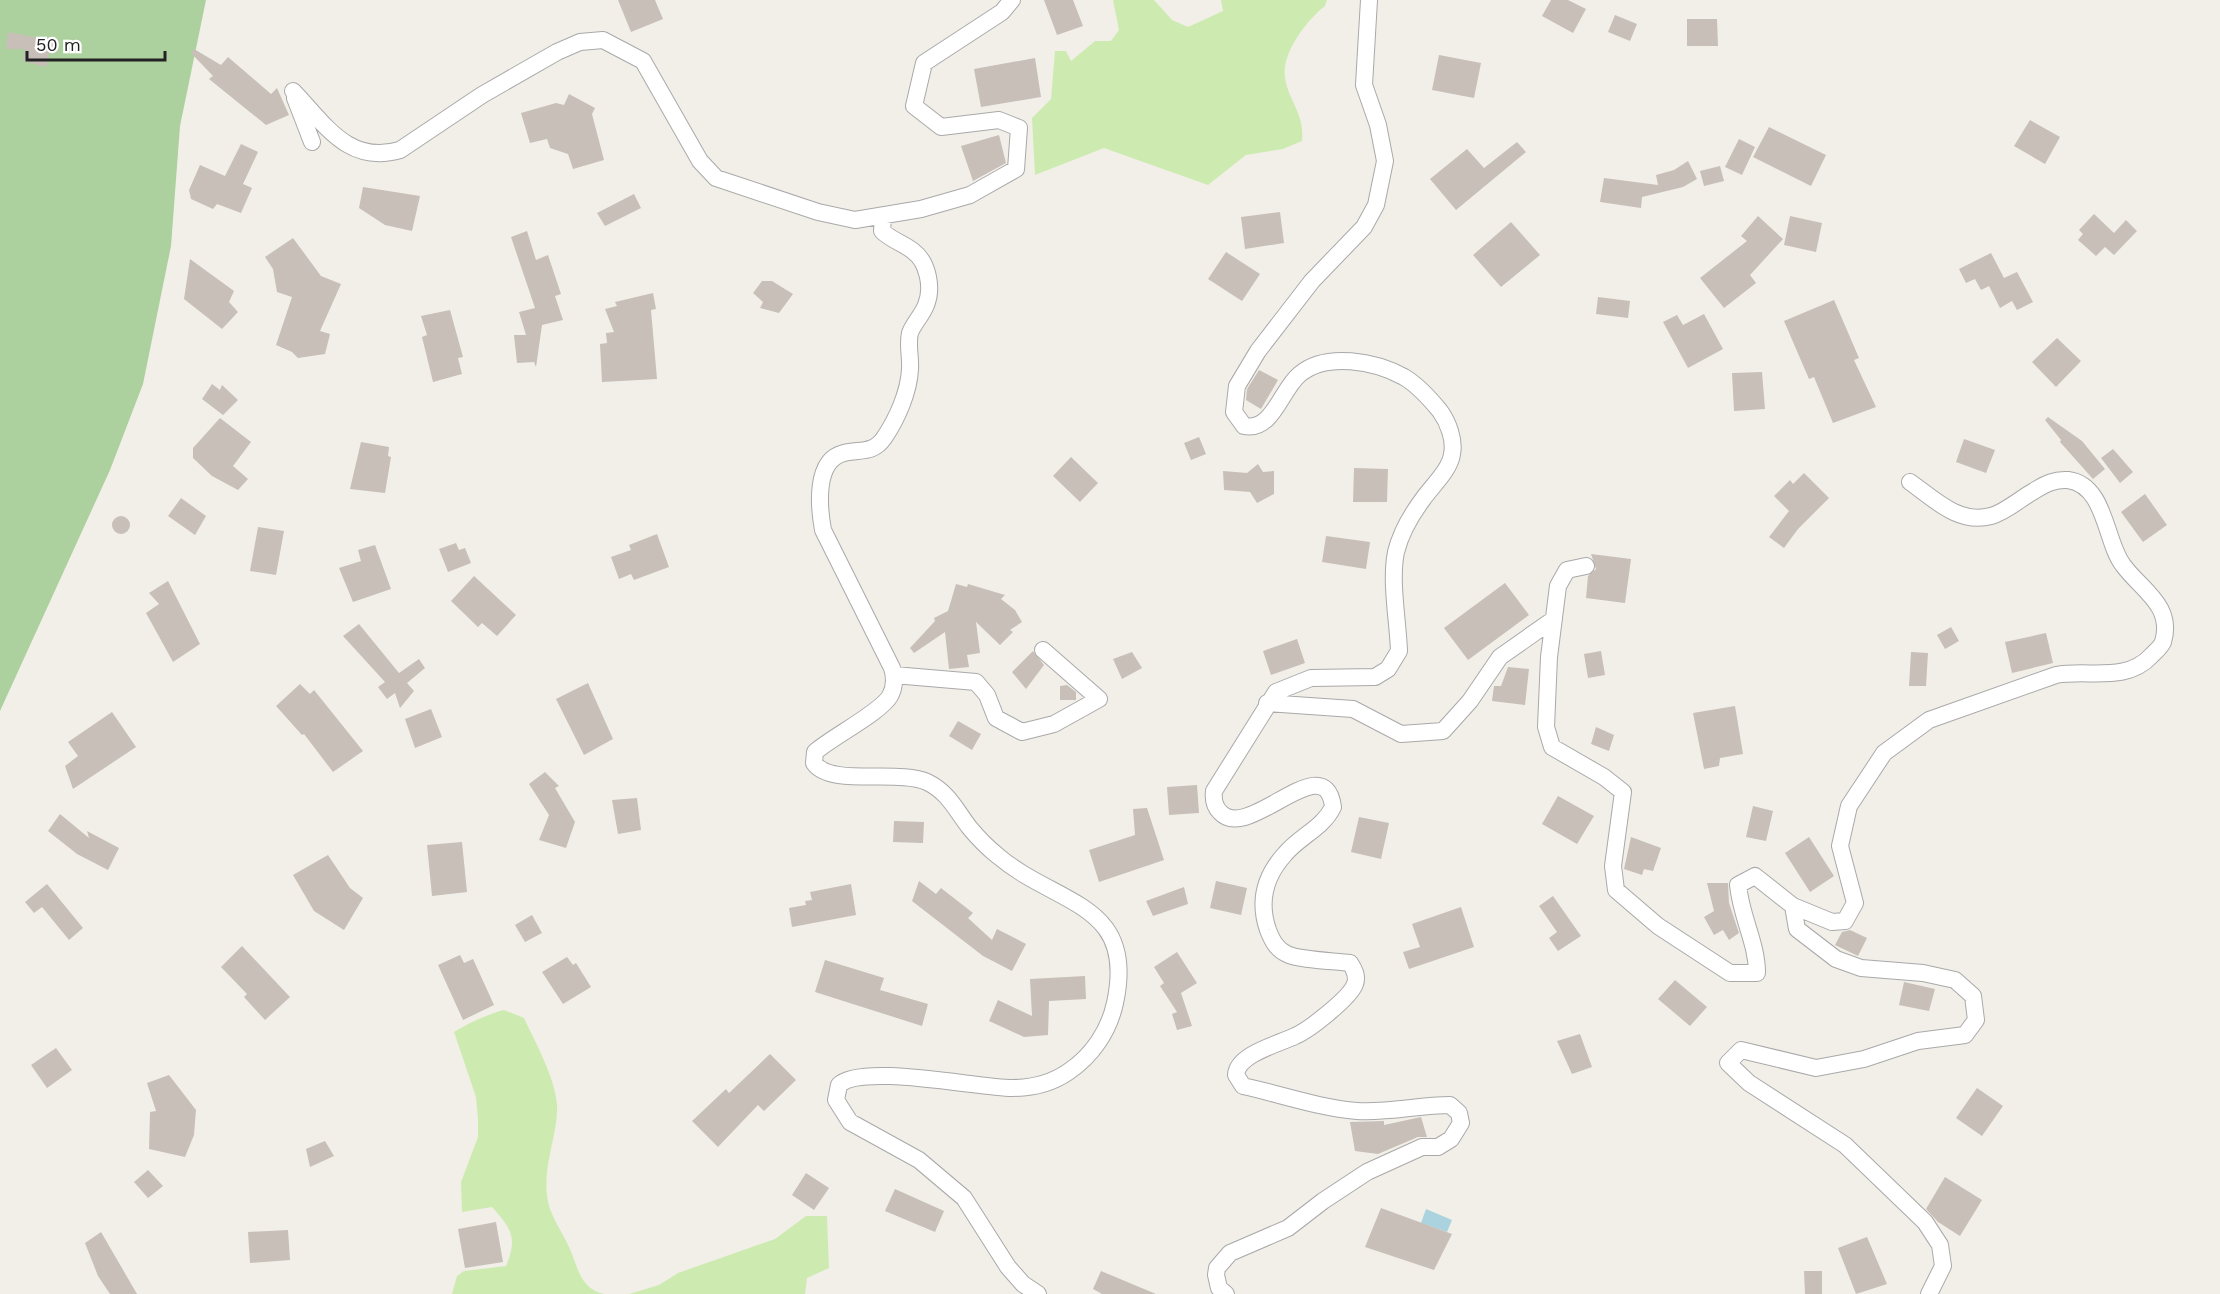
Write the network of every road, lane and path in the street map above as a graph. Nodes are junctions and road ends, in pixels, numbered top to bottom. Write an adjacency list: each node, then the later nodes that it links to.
1 (1012, 0): 4 (street)
2 (1369, 0): 10 (street)
3 (312, 142): 4 (street)
4 (883, 217): 9 (street)
5 (1911, 482): 11 (street)
6 (1586, 566): 7 (street)
7 (1554, 619): 10 (street); 11 (street)
8 (1043, 650): 9 (street)
9 (894, 675): 12 (street)
10 (1267, 703): 13 (street)
11 (1793, 906): 14 (street)
12 (1038, 1294)
13 (1226, 1294)
14 (1929, 1294)

